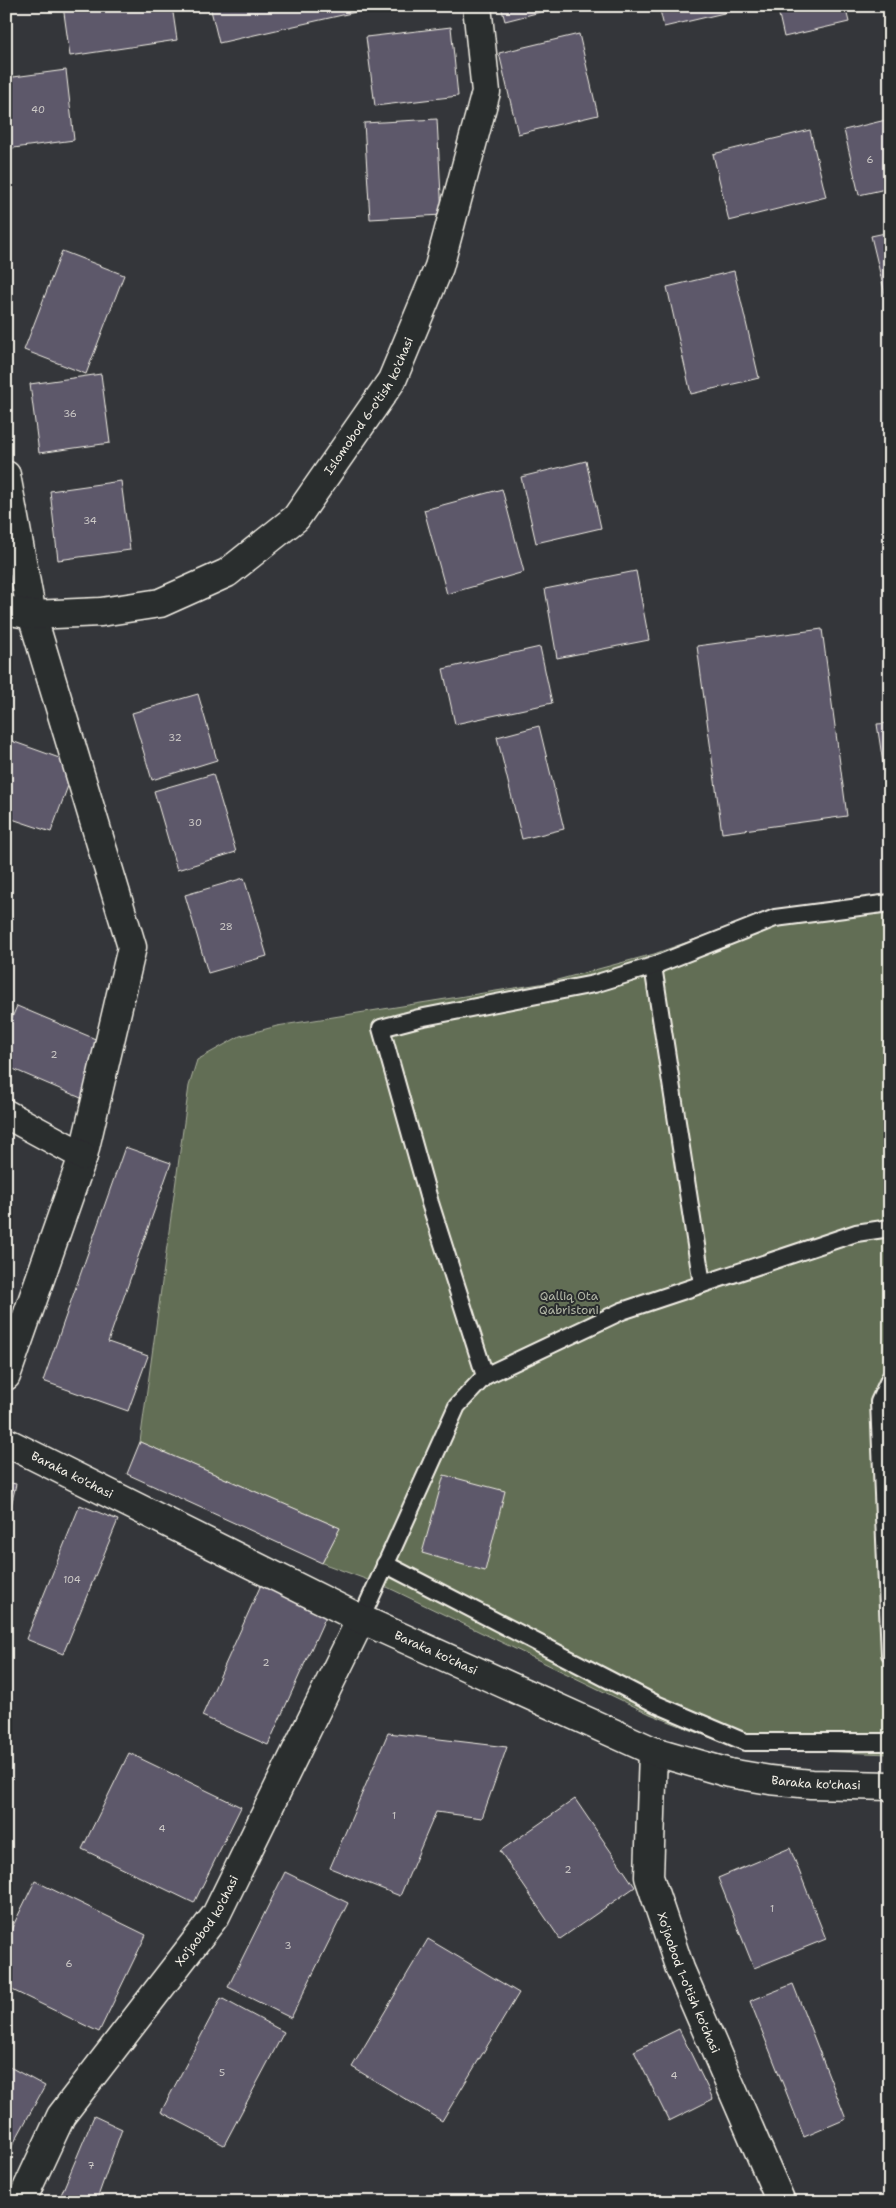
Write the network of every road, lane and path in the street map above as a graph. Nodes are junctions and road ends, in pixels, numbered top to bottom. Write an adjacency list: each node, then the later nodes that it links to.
1 (477, 6): 3 (street, Islomobod 6-o'tish ko'chasi)
2 (6, 476): 3 (street)
3 (19, 612): 7 (street)
4 (890, 903): 5 (lane)
5 (653, 966): 9 (lane); 11 (lane)
6 (6, 1114): 7 (street)
7 (84, 1156): 10 (street)
8 (890, 1228): 9 (lane)
9 (702, 1284): 11 (lane)
10 (6, 1376)
11 (485, 1376): 14 (lane)
12 (890, 1378): 16 (lane)
13 (6, 1442): 15 (street, Baraka ko'chasi)
14 (386, 1564): 15 (lane); 17 (lane)
15 (361, 1619): 18 (street, Baraka ko'chasi); 20 (street, Xo'jaobod ko'chasi)
16 (890, 1654)
17 (890, 1742)
18 (653, 1751): 19 (street, Baraka ko'chasi); 21 (street, Xo'jaobod 1-o'tish ko'chasi)
19 (890, 1786)
20 (21, 2202)
21 (781, 2202)

